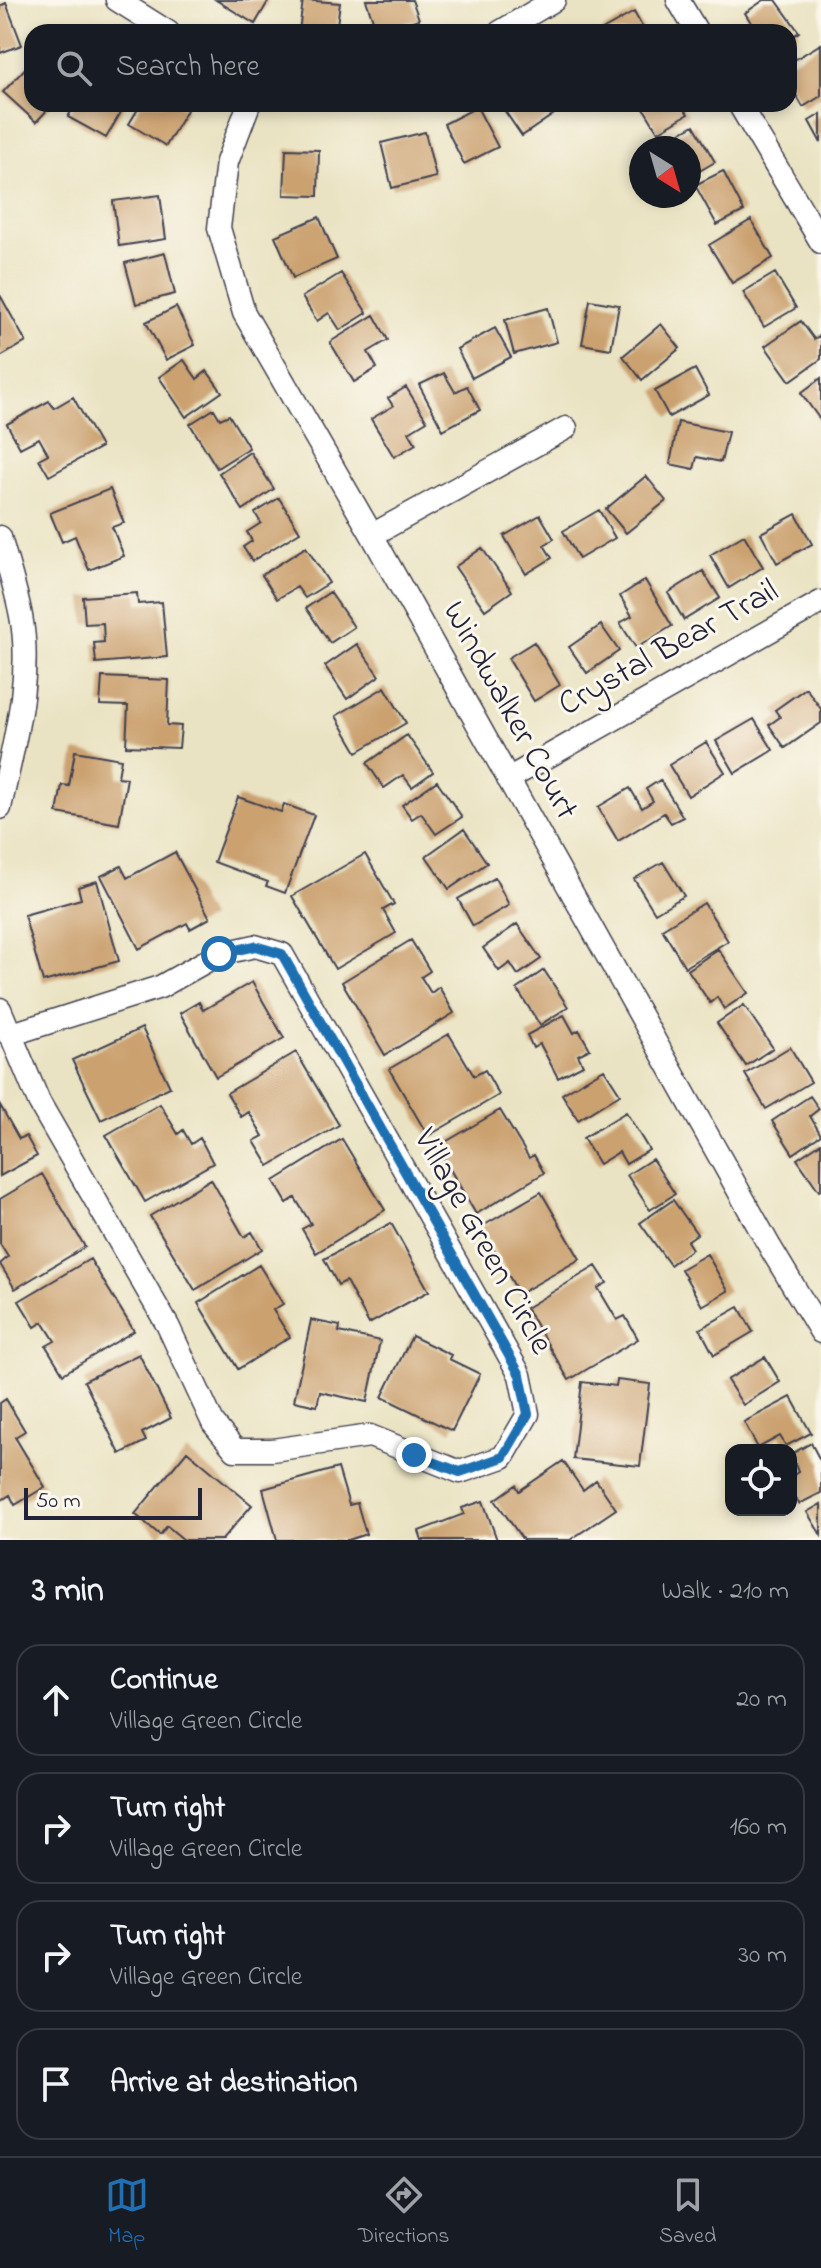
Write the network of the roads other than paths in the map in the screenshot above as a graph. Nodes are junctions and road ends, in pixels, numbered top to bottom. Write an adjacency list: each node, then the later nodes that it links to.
1 (117, 0): 4 (street)
2 (554, 0): 5 (street)
3 (678, 0): 6 (street)
4 (155, 24)
5 (514, 24)
6 (692, 24)
7 (246, 112): 11 (street, Windwalker Court)
8 (744, 112): 9 (street)
9 (821, 242)
10 (566, 428): 11 (street)
11 (372, 535): 15 (street, Windwalker Court)
12 (0, 537): 14 (street)
13 (821, 602): 15 (street, Crystal Bear Trail)
14 (10, 715): 16 (street)
15 (508, 779): 19 (street, Windwalker Court)
16 (0, 808)
17 (0, 1009): 18 (street)
18 (9, 1035): 18 (street, Village Green Circle)
19 (821, 1332)

